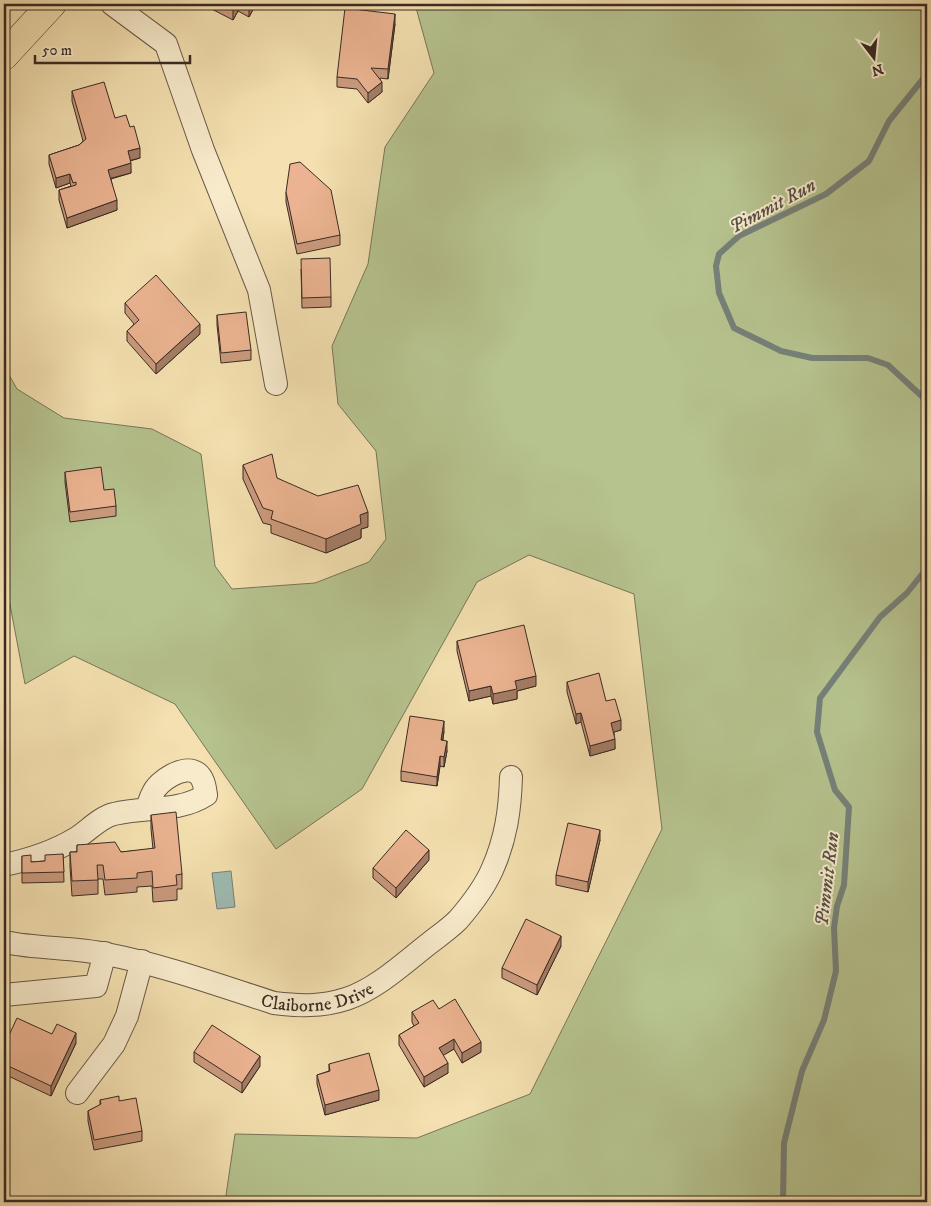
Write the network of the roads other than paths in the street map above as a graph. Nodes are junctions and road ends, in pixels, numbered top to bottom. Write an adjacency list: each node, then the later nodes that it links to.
1 (52, 4): 3 (main road)
2 (112, 4): 4 (street)
3 (4, 56)
4 (276, 384)
5 (511, 777): 10 (street, Claiborne Drive)
6 (147, 808): 7 (street)
7 (4, 865)
8 (4, 942): 9 (street, Claiborne Drive)
9 (105, 953): 10 (street, Claiborne Drive); 11 (street)
10 (142, 961): 12 (street)
11 (4, 995)
12 (77, 1094)

